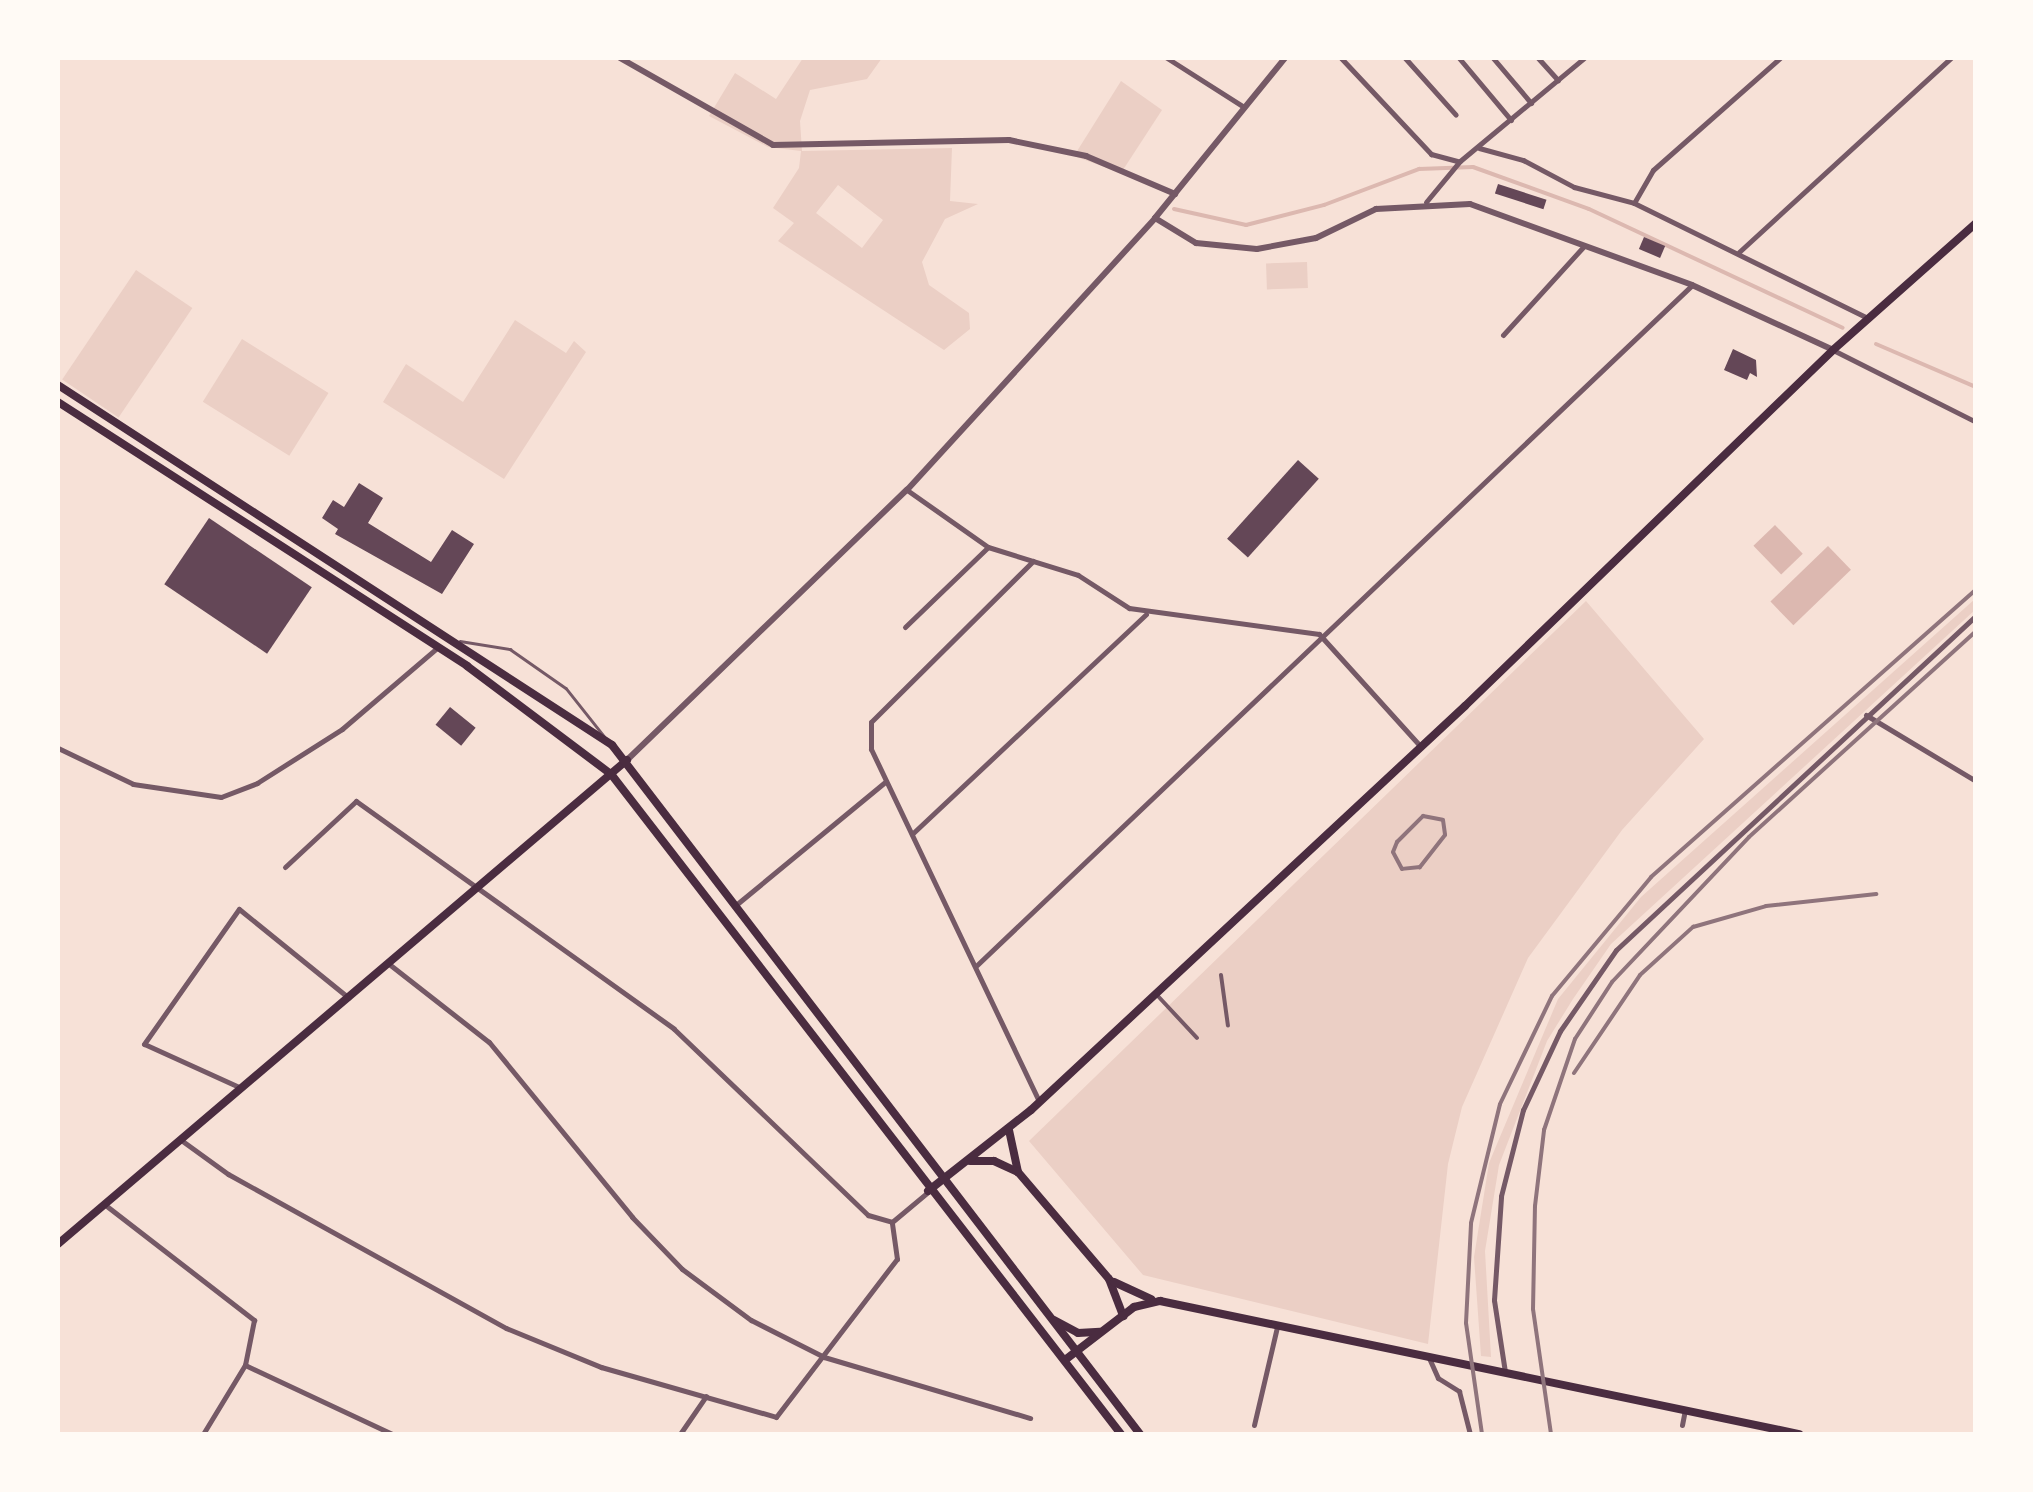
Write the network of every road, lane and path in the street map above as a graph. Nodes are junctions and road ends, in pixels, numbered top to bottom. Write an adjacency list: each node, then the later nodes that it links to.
1 (620, 58): 19 (street)
2 (1168, 58): 14 (street)
3 (1285, 58): 14 (street)
4 (1341, 58): 18 (street)
5 (1405, 58): 15 (street)
6 (1459, 58): 16 (street)
7 (1493, 58): 13 (street)
8 (1538, 58): 12 (street)
9 (1584, 58): 12 (street)
10 (1780, 58): 21 (street)
11 (1950, 58): 25 (street)
12 (1558, 80): 13 (street)
13 (1532, 103): 16 (street)
14 (1244, 108): 19 (street)
15 (1456, 115)
16 (1511, 120): 17 (street)
17 (1478, 148): 18 (street); 21 (street)
18 (1460, 161): 20 (street)
19 (1175, 194): 22 (street)
20 (1426, 202): 22 (street); 24 (street)
21 (1634, 203): 25 (street)
22 (1155, 218): 33 (street)
23 (1976, 223): 27 (main road)
24 (1586, 244): 26 (street); 28 (street)
25 (1739, 252): 27 (street)
26 (1692, 286): 29 (street); 39 (street)
27 (1868, 318): 29 (main road)
28 (1503, 335)
29 (1833, 350): 32 (street); 44 (main road)
30 (58, 385): 40 (main road)
31 (58, 402): 41 (main road)
32 (1976, 422)
33 (907, 490): 34 (street); 46 (street)
34 (988, 547): 35 (street); 38 (street)
35 (1033, 561): 36 (street); 48 (street)
36 (1146, 614): 39 (street); 50 (street)
37 (1976, 615): 42 (street)
38 (906, 627)
39 (1319, 634): 44 (street); 55 (street)
40 (460, 641): 43 (main road); 43 (lane)
41 (438, 647): 45 (street); 47 (main road)
42 (1866, 715): 49 (street); 83 (street)
43 (612, 745): 46 (main road)
44 (1421, 747): 57 (main road)
45 (58, 748)
46 (627, 760): 47 (main road); 53 (main road)
47 (612, 774): 52 (main road); 68 (main road)
48 (886, 781): 50 (street); 53 (street)
49 (1976, 781)
50 (912, 834): 55 (street)
51 (285, 867): 52 (street)
52 (483, 888): 54 (main road); 70 (street)
53 (737, 904): 67 (main road)
54 (389, 964): 58 (main road); 79 (street)
55 (977, 965): 62 (street)
56 (1221, 975): 59 (street)
57 (1156, 994): 60 (street); 62 (main road)
58 (349, 998): 61 (main road); 61 (street)
59 (1228, 1026)
60 (1197, 1038)
61 (240, 1087): 64 (main road)
62 (1039, 1102): 63 (main road)
63 (1009, 1130): 65 (main road); 66 (main road)
64 (180, 1140): 69 (main road); 84 (street)
65 (970, 1161): 66 (main road); 67 (main road)
66 (1018, 1172): 72 (main road)
67 (948, 1178): 68 (main road); 75 (main road)
68 (928, 1191): 70 (street); 81 (main road)
69 (104, 1204): 71 (main road); 82 (street)
70 (892, 1222): 79 (street)
71 (58, 1244)
72 (1109, 1279): 73 (main road); 74 (main road)
73 (1160, 1301): 74 (main road); 76 (main road)
74 (1122, 1316): 77 (main road)
75 (1054, 1320): 77 (main road); 78 (main road)
76 (1278, 1324): 80 (main road); 87 (street)
77 (1104, 1331): 78 (main road)
78 (1078, 1351): 81 (main road); 93 (main road)
79 (824, 1357): 84 (street); 86 (street)
80 (1429, 1358): 83 (main road); 94 (street)
81 (1065, 1360): 92 (main road)
82 (245, 1365): 89 (street); 90 (street)
83 (1505, 1375): 85 (main road)
84 (706, 1396): 91 (street)
85 (1685, 1410): 88 (street); 95 (main road)
86 (1030, 1418)
87 (1254, 1425)
88 (1682, 1425)
89 (203, 1434)
90 (392, 1434)
91 (680, 1434)
92 (1121, 1434)
93 (1140, 1434)
94 (1470, 1434)
95 (1798, 1434)

